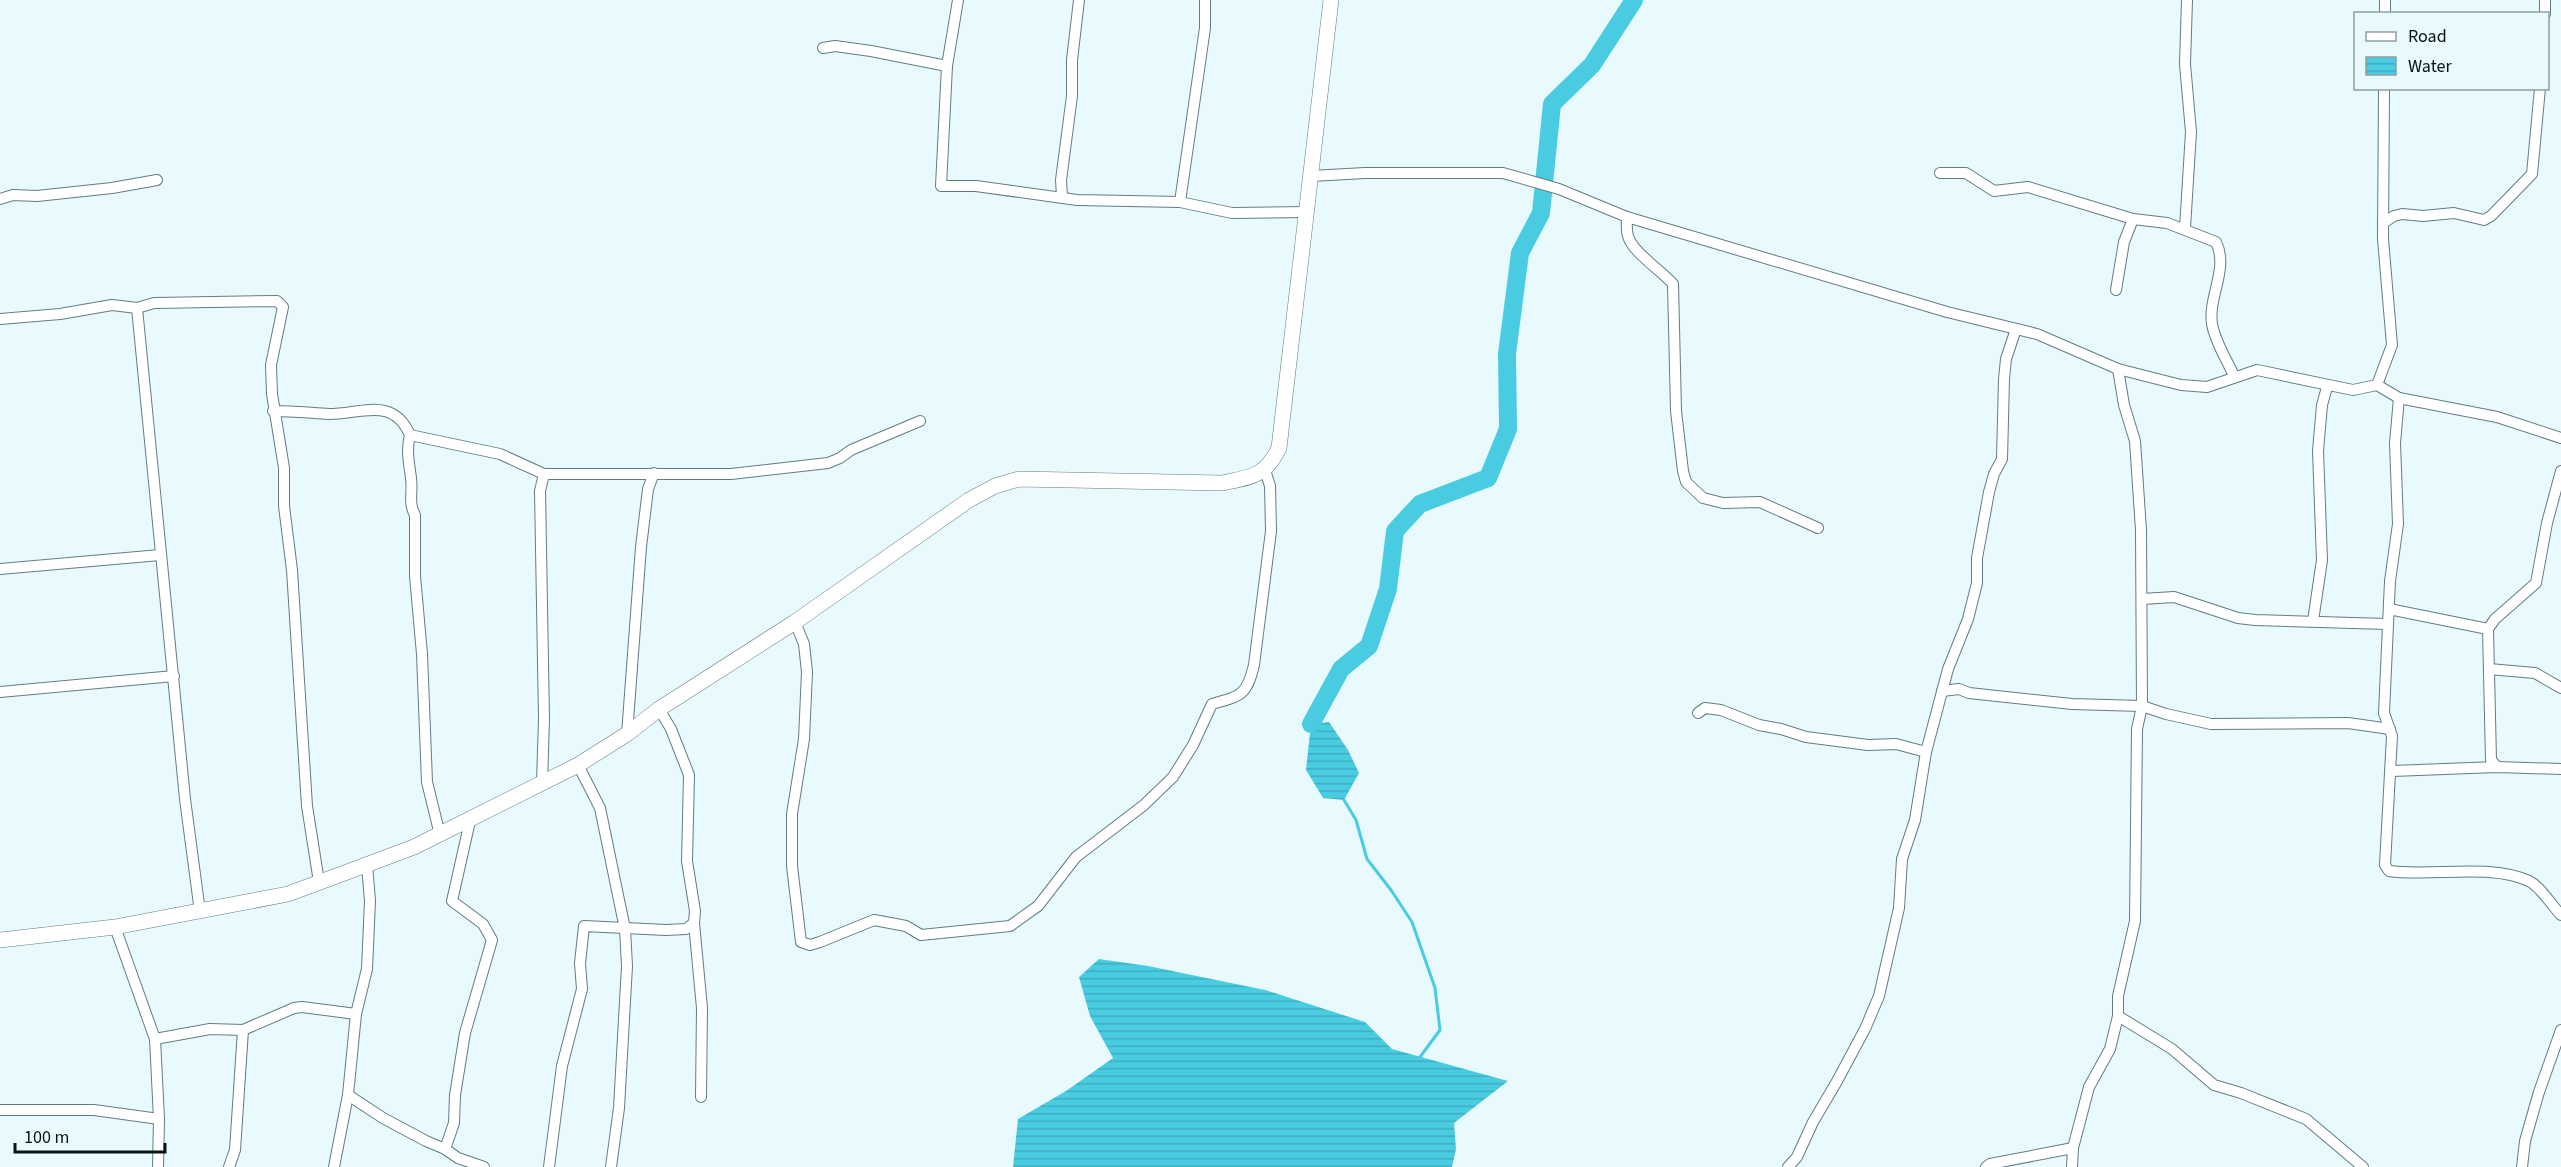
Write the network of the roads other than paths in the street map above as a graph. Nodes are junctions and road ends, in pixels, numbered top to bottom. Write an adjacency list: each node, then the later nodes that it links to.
1 (958, 0): 7 (street)
2 (1079, 0): 13 (street)
3 (1205, 0): 15 (street)
4 (1330, 0): 11 (street)
5 (2187, 0): 20 (street)
6 (823, 48): 7 (street)
7 (947, 66): 13 (street)
8 (2385, 90): 19 (street)
9 (2540, 90): 19 (street)
10 (1940, 173): 18 (street)
11 (1311, 176): 16 (street); 17 (street)
12 (157, 180): 14 (street)
13 (1062, 196): 15 (street)
14 (0, 199)
15 (1180, 202): 16 (street)
16 (1306, 212): 34 (street)
17 (1626, 217): 24 (street); 38 (street)
18 (2133, 219): 20 (street); 21 (street)
19 (2383, 223): 27 (street)
20 (2185, 228): 26 (street)
21 (2116, 290)
22 (137, 308): 23 (street); 30 (street); 39 (street)
23 (0, 319)
24 (2016, 329): 25 (street); 50 (street)
25 (2118, 369): 26 (street); 41 (street)
26 (2234, 376): 28 (street)
27 (2377, 385): 28 (street); 29 (street)
28 (2327, 387): 43 (street)
29 (2399, 398): 33 (street); 42 (street)
30 (273, 411): 32 (street); 66 (street)
31 (920, 421): 36 (street)
32 (410, 435): 37 (street); 64 (street)
33 (2561, 438)
34 (1265, 470): 44 (street); 44 (street)
35 (2561, 471): 46 (street)
36 (654, 473): 37 (street); 56 (street)
37 (544, 474): 62 (street)
38 (1818, 528)
39 (160, 555): 40 (street); 48 (street)
40 (0, 569)
41 (2142, 599): 43 (street); 52 (street)
42 (2389, 609): 45 (street); 46 (street)
43 (2313, 621): 45 (street)
44 (795, 622): 53 (street)
45 (2387, 624): 55 (street)
46 (2488, 629): 47 (street)
47 (2488, 669): 49 (street); 59 (street)
48 (174, 676): 51 (street); 67 (street)
49 (2561, 688)
50 (1942, 691): 52 (street); 57 (street)
51 (0, 692)
52 (2142, 706): 55 (street); 74 (street)
53 (659, 709): 56 (street); 69 (street)
54 (1698, 713): 57 (street)
55 (2390, 729): 61 (street)
56 (627, 734): 58 (street)
57 (1926, 752): 91 (street)
58 (578, 765): 62 (street); 71 (street)
59 (2496, 767): 60 (street); 61 (street)
60 (2561, 769)
61 (2391, 771): 68 (street)
62 (542, 783): 63 (street)
63 (470, 821): 64 (street); 83 (street)
64 (440, 835): 65 (street)
65 (367, 865): 66 (street); 73 (street)
66 (319, 882): 67 (street)
67 (200, 912): 70 (street)
68 (2561, 915)
69 (694, 923): 71 (street); 79 (street)
70 (115, 927): 72 (street); 77 (street)
71 (625, 929): 89 (street); 90 (street)
72 (0, 940)
73 (356, 1014): 75 (street); 78 (street)
74 (2118, 1016): 82 (street); 94 (street)
75 (243, 1030): 77 (street); 86 (street)
76 (2561, 1030): 95 (street)
77 (155, 1039): 81 (street)
78 (348, 1095): 83 (street); 87 (street)
79 (701, 1097)
80 (0, 1110): 81 (street)
81 (159, 1119): 85 (street)
82 (2073, 1148): 92 (street); 93 (street)
83 (445, 1149): 84 (street)
84 (457, 1163): 88 (street)
85 (158, 1167)
86 (229, 1167)
87 (334, 1167)
88 (484, 1167)
89 (549, 1167)
90 (611, 1167)
91 (1788, 1167)
92 (1986, 1167)
93 (2072, 1167)
94 (2363, 1167)
95 (2522, 1167)

